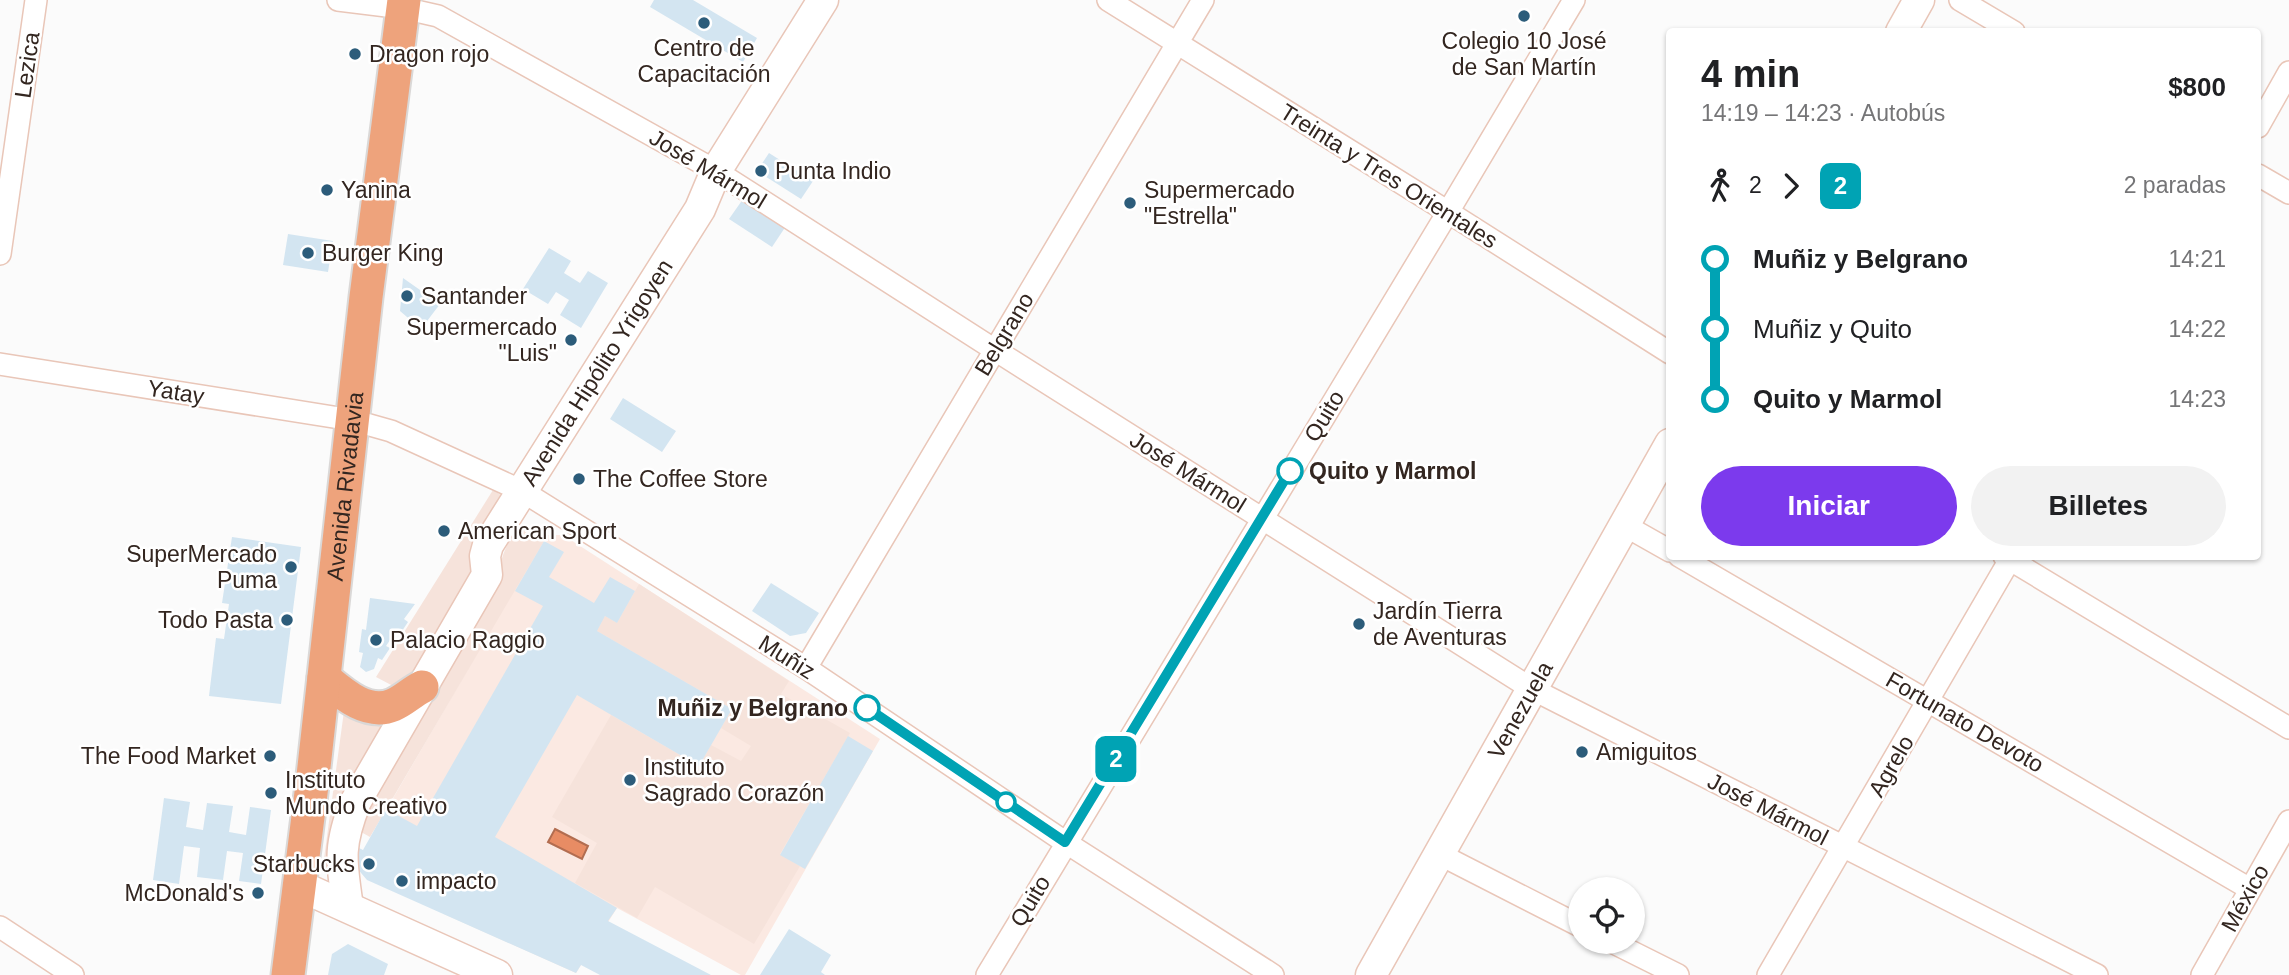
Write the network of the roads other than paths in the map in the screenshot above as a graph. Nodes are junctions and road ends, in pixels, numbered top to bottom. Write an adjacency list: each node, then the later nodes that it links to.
1 (36, 0): 19 (street, Lezica)
2 (338, 0): 9 (street, José Mármol)
3 (823, 0): 15 (main road, Avenida Hipólito Yrigoyen)
4 (1108, 0): 12 (street, Treinta y Tres Orientales)
5 (1203, 0): 12 (street, Belgrano)
6 (1574, 0): 18 (street, Quito)
7 (1919, 0): 10 (main road)
8 (1960, 0): 11 (street)
9 (403, 4): 15 (street, José Mármol); 23 (main road, Avenida Rivadavia)
10 (1903, 28)
11 (2007, 28)
12 (1177, 43): 18 (street, Treinta y Tres Orientales); 20 (street, Belgrano)
13 (2289, 72): 14 (street)
14 (2261, 122)
15 (716, 171): 20 (street, José Mármol); 25 (main road, Avenida Hipólito Yrigoyen)
16 (2261, 177): 17 (street)
17 (2289, 193)
18 (1448, 212): 21 (street, Treinta y Tres Orientales); 26 (street, Quito)
19 (0, 254)
20 (995, 350): 26 (street, José Mármol); 32 (street, Belgrano)
21 (1666, 350)
22 (0, 364): 23 (street, Yatay)
23 (352, 420): 25 (street, Muñiz); 33 (main road, Avenida Rivadavia)
24 (1666, 451): 27 (main road, Venezuela)
25 (522, 491): 32 (street, Muñiz); 34 (main road, Avenida Hipólito Yrigoyen)
26 (1261, 519): 35 (street, José Mármol); 39 (street, Quito)
27 (1624, 525): 28 (street); 35 (main road, Venezuela)
28 (1666, 549)
29 (1686, 560): 36 (street, Fortunato Devoto)
30 (2007, 560): 36 (street, Agrelo)
31 (2011, 560): 37 (street)
32 (806, 668): 39 (street, Muñiz)
33 (324, 678): 34 (main road); 42 (main road, Avenida Rivadavia)
34 (422, 687): 44 (main road, Avenida Hipólito Yrigoyen)
35 (1532, 689): 40 (street, José Mármol); 41 (main road, Venezuela)
36 (1928, 701): 40 (street, Agrelo); 43 (street, Fortunato Devoto)
37 (2289, 728)
38 (2289, 821): 43 (street, México)
39 (1065, 842): 51 (street, Quito); 52 (street, Muñiz)
40 (1844, 847): 55 (street, Agrelo); 56 (street, José Mármol)
41 (1439, 854): 45 (street); 53 (main road, Venezuela)
42 (300, 886): 44 (main road); 49 (main road, Avenida Rivadavia)
43 (2250, 889): 57 (street, México)
44 (348, 907): 50 (main road)
45 (1568, 920)
46 (0, 927): 48 (street)
47 (1636, 954): 54 (street)
48 (73, 975)
49 (288, 975)
50 (497, 975)
51 (987, 975)
52 (1273, 975)
53 (1371, 975)
54 (1678, 975)
55 (1768, 975)
56 (2096, 975)
57 (2202, 975)

